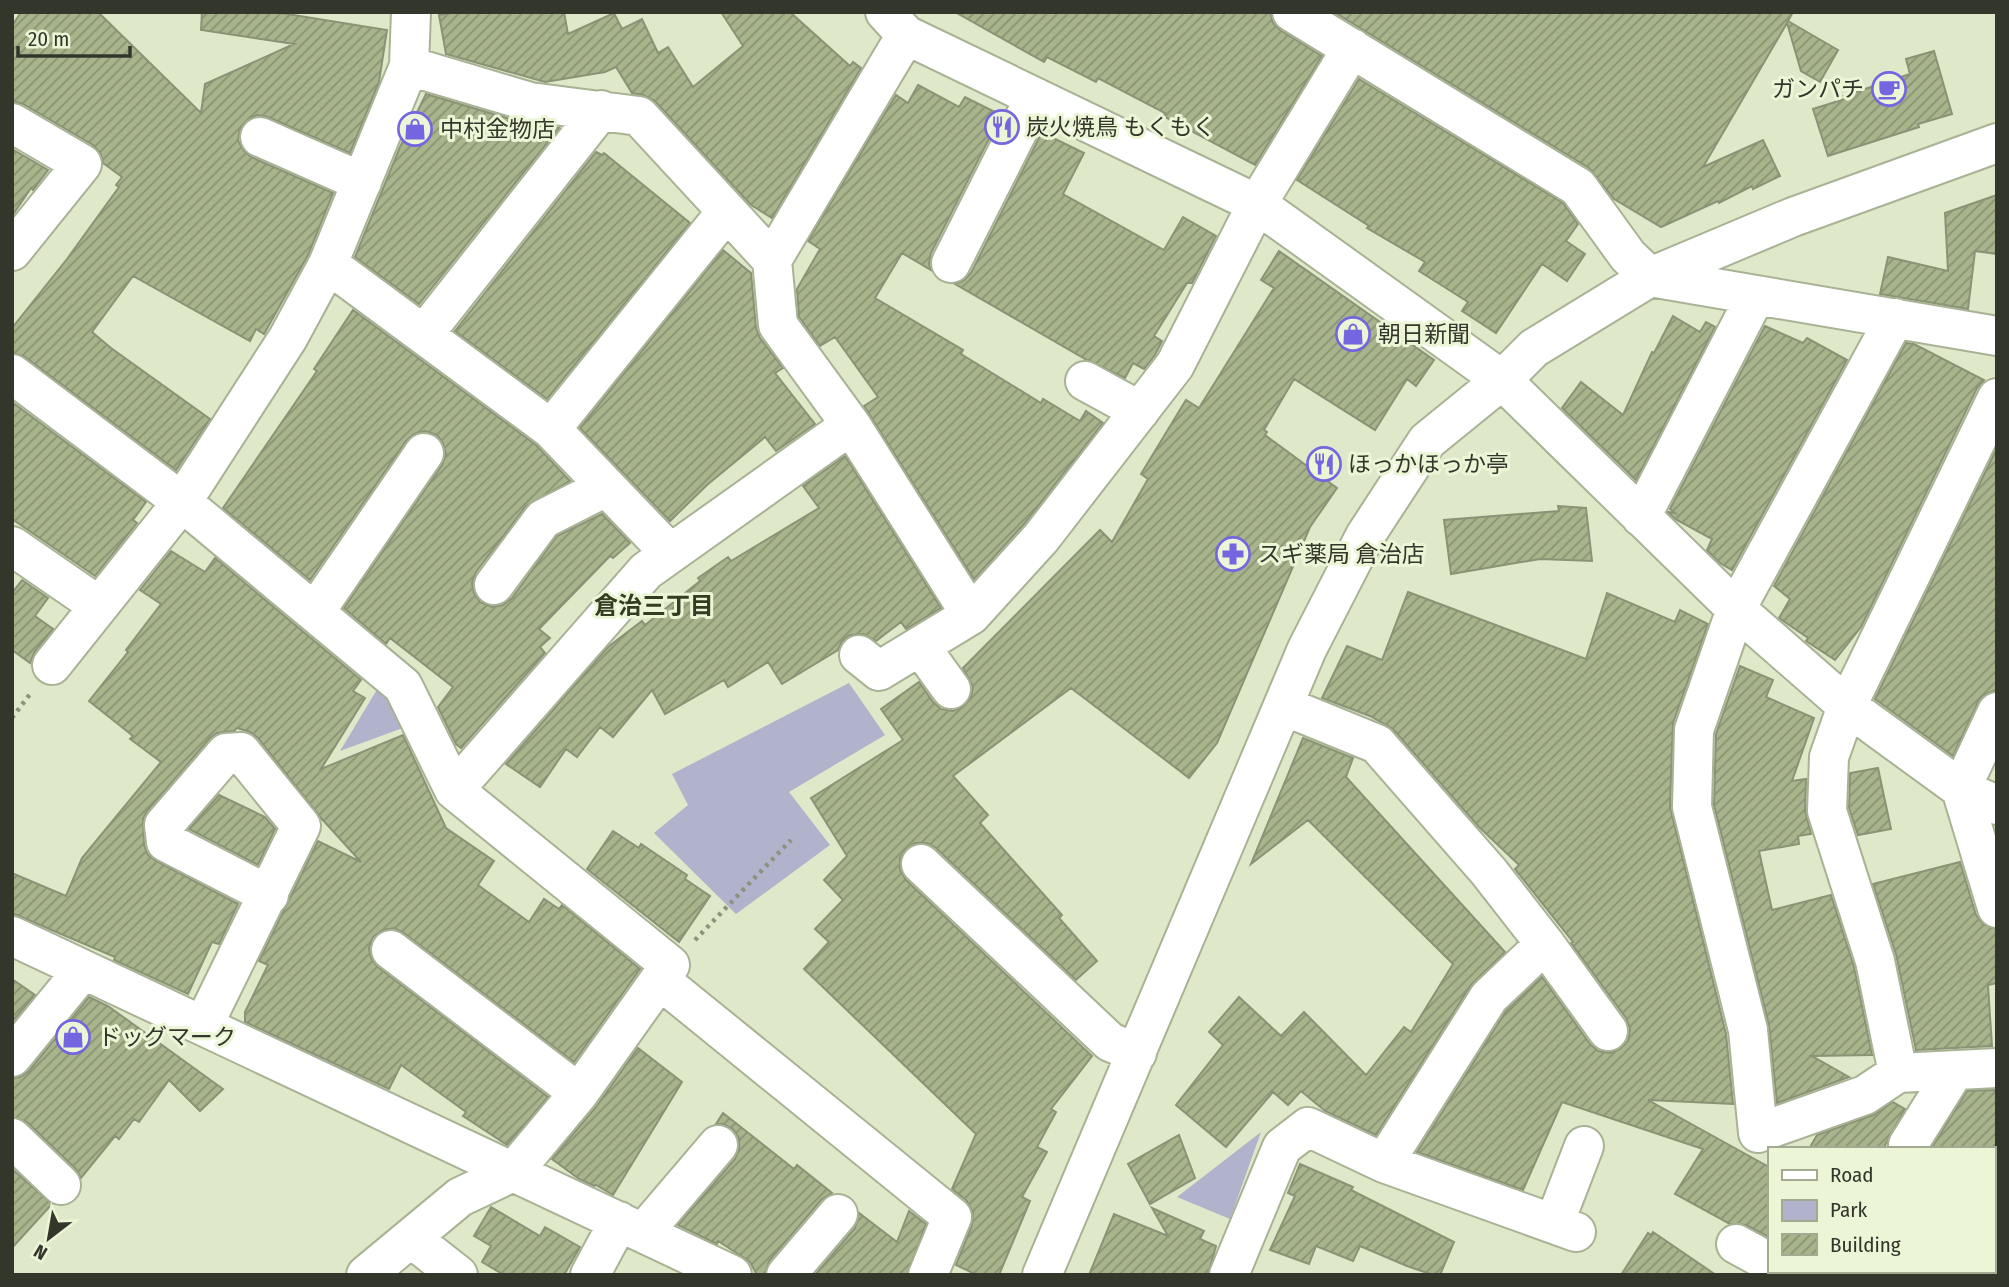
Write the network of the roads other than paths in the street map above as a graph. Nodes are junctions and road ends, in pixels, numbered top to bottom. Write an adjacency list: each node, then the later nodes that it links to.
1 (411, 12): 5 (street)
2 (1292, 12): 4 (street)
3 (895, 24): 6 (street); 15 (street)
4 (1352, 48): 12 (street); 18 (street)
5 (409, 66): 7 (street); 11 (street)
6 (1035, 97): 12 (street); 16 (street)
7 (600, 110): 13 (street); 21 (street)
8 (12, 123): 14 (street)
9 (260, 137): 11 (street)
10 (1997, 143): 18 (street)
11 (362, 182): 17 (street)
12 (1257, 204): 24 (street); 27 (street)
13 (727, 211): 15 (street); 29 (street)
14 (12, 251)
15 (772, 260): 28 (street)
16 (951, 263)
17 (328, 264): 21 (street); 32 (street)
18 (1650, 276): 19 (street); 24 (street)
19 (1756, 295): 20 (street); 33 (street)
20 (1895, 318): 22 (street); 38 (street)
21 (424, 334): 29 (street)
22 (1997, 336)
23 (12, 374): 32 (street)
24 (1502, 380): 33 (street); 45 (street)
25 (1085, 381): 27 (street)
26 (1997, 398): 46 (street)
27 (1140, 411): 40 (street)
28 (851, 425): 35 (street); 40 (street)
29 (551, 429): 31 (street)
30 (424, 453): 39 (street)
31 (606, 487): 35 (street); 36 (street)
32 (182, 502): 37 (street); 39 (street)
33 (1641, 517): 38 (street)
34 (12, 546): 37 (street)
35 (670, 553): 49 (street)
36 (494, 585)
37 (99, 606): 43 (street)
38 (1736, 610): 46 (street); 68 (street)
39 (315, 611): 49 (street)
40 (971, 615): 41 (street)
41 (920, 646): 42 (street); 44 (street)
42 (859, 655)
43 (52, 665)
44 (951, 690)
45 (1283, 706): 55 (street); 61 (street)
46 (1847, 706): 48 (street); 65 (street)
47 (1997, 712): 48 (street)
48 (1961, 789): 50 (street); 53 (street)
49 (454, 790): 58 (street)
50 (1997, 806)
51 (920, 864): 61 (street)
52 (269, 895): 59 (street)
53 (1997, 908)
54 (12, 936): 57 (street)
55 (1545, 944): 60 (street); 72 (street)
56 (391, 950): 66 (street)
57 (83, 970): 59 (street); 62 (street)
58 (665, 972): 66 (street); 85 (street)
59 (203, 1026): 73 (street)
60 (1608, 1031)
61 (1137, 1053): 86 (street)
62 (12, 1057)
63 (1997, 1068): 64 (street)
64 (1955, 1070): 65 (street); 70 (street)
65 (1898, 1073): 68 (street)
66 (579, 1093): 73 (street)
67 (12, 1138): 74 (street)
68 (1771, 1141)
69 (718, 1145): 76 (street)
70 (1908, 1145)
71 (1584, 1146): 72 (street)
72 (1384, 1163): 87 (street)
73 (513, 1172): 76 (street); 77 (street)
74 (61, 1185)
75 (838, 1214): 84 (street)
76 (631, 1227): 82 (street); 83 (street)
77 (411, 1238): 80 (street); 81 (street)
78 (1736, 1244): 79 (street)
79 (1768, 1261)
80 (366, 1275)
81 (458, 1275)
82 (590, 1275)
83 (732, 1275)
84 (786, 1275)
85 (928, 1275)
86 (1042, 1275)
87 (1229, 1275)

